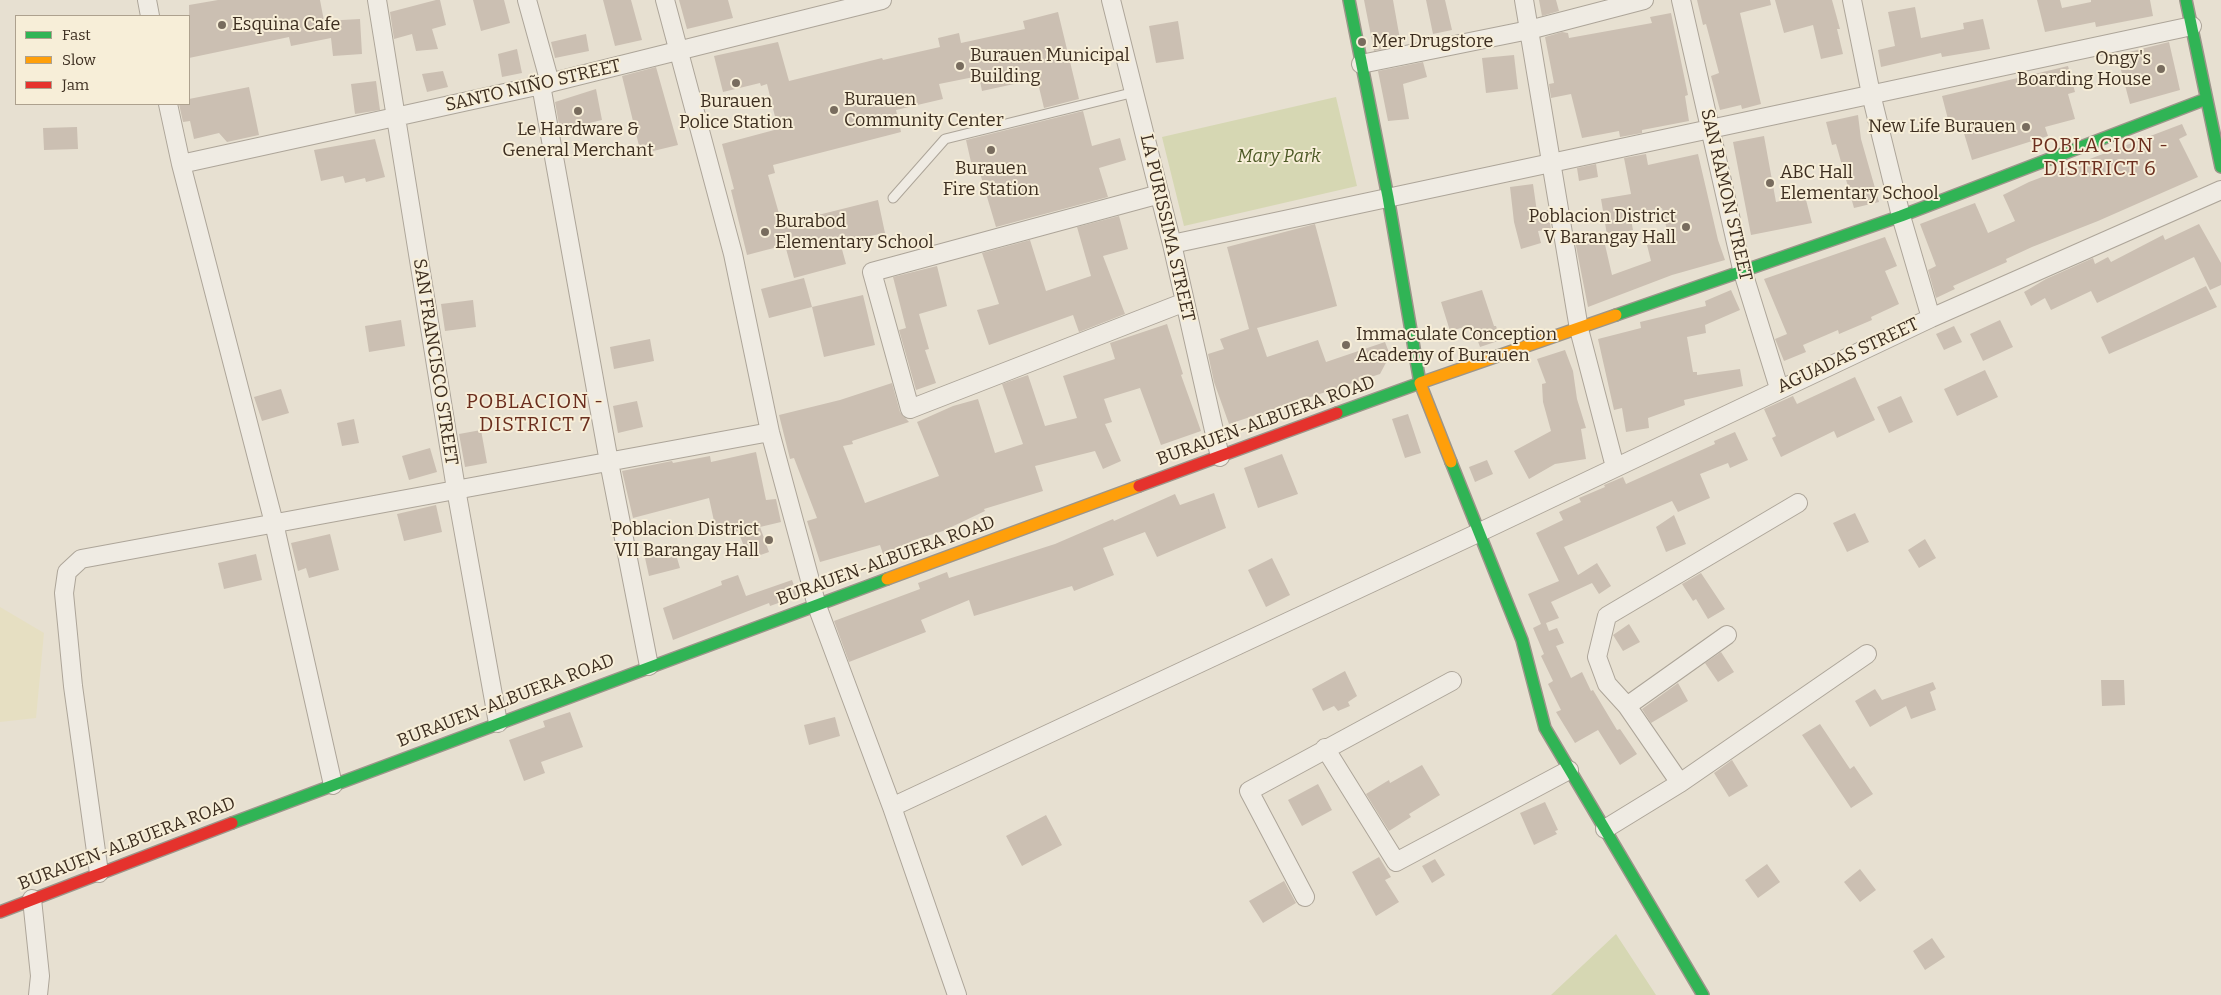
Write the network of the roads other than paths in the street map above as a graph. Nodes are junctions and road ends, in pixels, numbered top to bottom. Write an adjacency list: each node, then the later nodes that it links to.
1 (147, 0): 13 (street)
2 (376, 0): 23 (street, SAN FRANCISCO STREET)
3 (527, 0): 18 (street)
4 (665, 0): 16 (street)
5 (882, 0): 16 (street, SANTO NIÑO STREET)
6 (1110, 0): 19 (street, LA PURISSIMA STREET)
7 (1349, 0): 17 (street)
8 (1524, 0): 15 (street)
9 (1644, 0): 15 (street)
10 (1681, 0): 24 (street, SAN RAMON STREET)
11 (1852, 0): 20 (street)
12 (2186, 0): 14 (street)
13 (150, 15)
14 (2192, 26): 20 (street); 21 (street)
15 (1529, 30): 17 (street); 25 (street)
16 (678, 51): 18 (street, SANTO NIÑO STREET); 40 (street)
17 (1361, 64): 31 (street)
18 (545, 84): 23 (street, SANTO NIÑO STREET); 42 (street)
19 (1135, 92): 29 (street, LA PURISSIMA STREET); 30 (lane)
20 (1871, 94): 24 (street); 32 (street)
21 (2206, 99): 27 (street); 32 (street, BURAUEN-ALBUERA ROAD)
22 (168, 105): 26 (street)
23 (396, 118): 26 (street, SANTO NIÑO STREET); 44 (street, SAN FRANCISCO STREET)
24 (1709, 128): 25 (street); 34 (street, SAN RAMON STREET)
25 (1550, 162): 31 (street); 37 (street)
26 (181, 164): 46 (street)
27 (2221, 167)
28 (2221, 190): 36 (street, AGUADAS STREET)
29 (1160, 194): 33 (street, LA PURISSIMA STREET); 35 (street)
30 (892, 198)
31 (1388, 198): 33 (street); 38 (street)
32 (1901, 216): 34 (street, BURAUEN-ALBUERA ROAD); 36 (street)
33 (1172, 244): 35 (street, LA PURISSIMA STREET)
34 (1742, 269): 37 (street, BURAUEN-ALBUERA ROAD); 39 (street, SAN RAMON STREET)
35 (1184, 302): 41 (street, LA PURISSIMA STREET)
36 (1931, 318): 39 (street, AGUADAS STREET)
37 (1579, 328): 38 (street, BURAUEN-ALBUERA ROAD); 43 (street)
38 (1420, 383): 41 (street, BURAUEN-ALBUERA ROAD); 47 (street)
39 (1779, 388): 43 (street, AGUADAS STREET)
40 (770, 432): 42 (street); 48 (street)
41 (1220, 456): 48 (street, BURAUEN-ALBUERA ROAD)
42 (609, 462): 44 (street); 51 (street)
43 (1615, 467): 47 (street, AGUADAS STREET)
44 (456, 489): 46 (street); 54 (street, SAN FRANCISCO STREET)
45 (1798, 503): 53 (street)
46 (274, 523): 58 (street); 61 (street)
47 (1480, 532): 56 (street); 59 (street, AGUADAS STREET)
48 (817, 606): 51 (street, BURAUEN-ALBUERA ROAD); 59 (street)
49 (1727, 635): 53 (street)
50 (1867, 654): 57 (street)
51 (649, 666): 54 (street, BURAUEN-ALBUERA ROAD)
52 (1452, 681): 55 (street)
53 (1627, 706): 57 (street)
54 (498, 723): 58 (street, BURAUEN-ALBUERA ROAD)
55 (1325, 748): 56 (street); 62 (street)
56 (1568, 770): 60 (street)
57 (1680, 783): 60 (street)
58 (333, 785): 61 (street, BURAUEN-ALBUERA ROAD)
59 (892, 807): 66 (street)
60 (1606, 829): 67 (street)
61 (99, 873): 63 (street, BURAUEN-ALBUERA ROAD)
62 (1306, 897)
63 (32, 899): 64 (street, BURAUEN-ALBUERA ROAD); 65 (street)
64 (0, 912)
65 (38, 995)
66 (957, 995)
67 (1703, 995)

